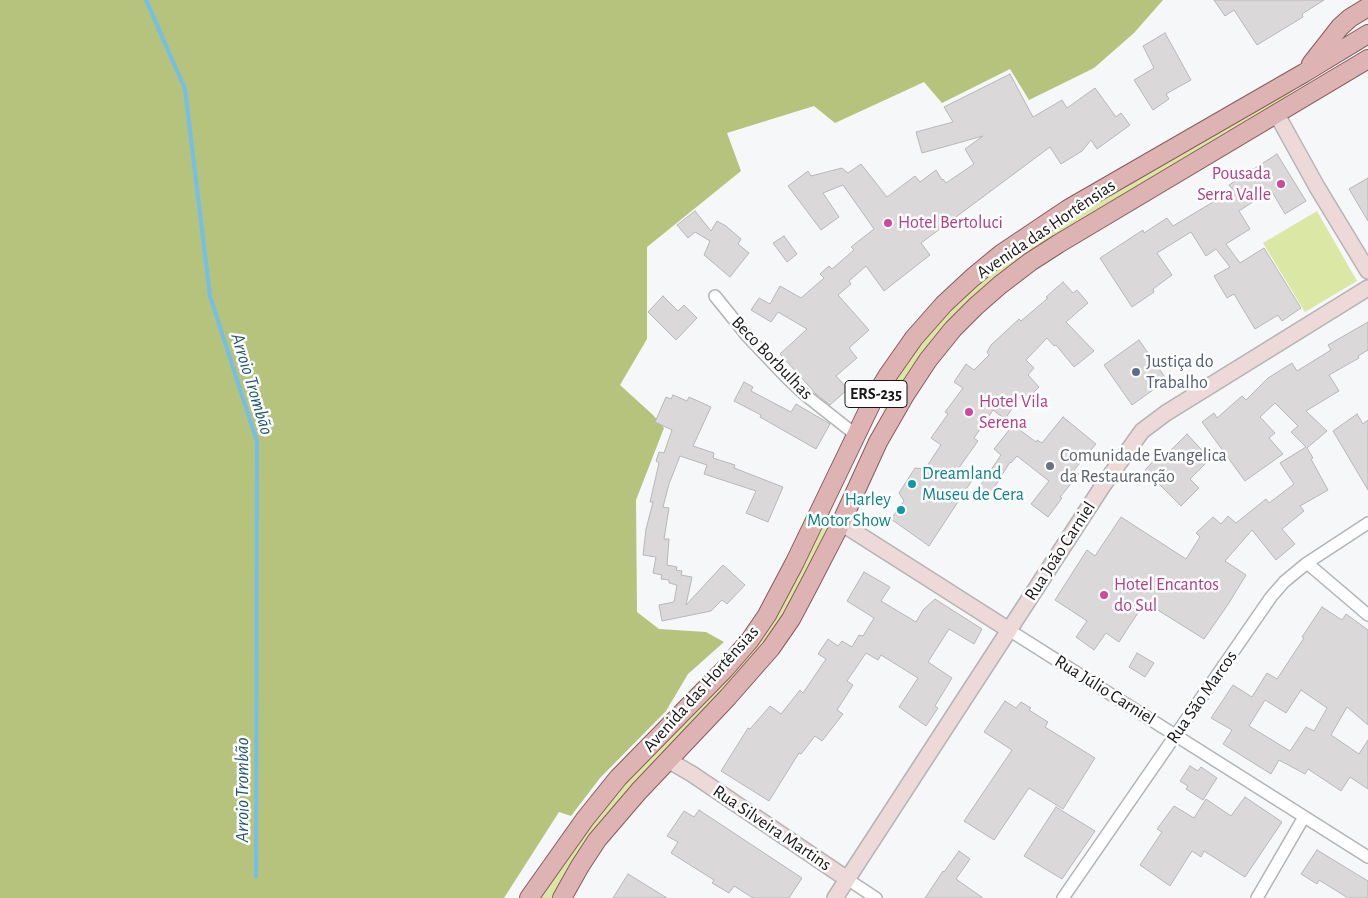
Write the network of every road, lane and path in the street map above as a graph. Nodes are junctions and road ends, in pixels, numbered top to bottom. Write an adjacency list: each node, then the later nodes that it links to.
1 (1368, 7): 5 (main road)
2 (1368, 34): 5 (main road, Avenida das Hortênsias / ERS-235)
3 (1368, 53): 6 (main road)
4 (1368, 59): 6 (main road, Avenida das Hortênsias / ERS-235)
5 (1304, 73): 11 (main road, Avenida das Hortênsias / ERS-235)
6 (1309, 94): 7 (main road, Avenida das Hortênsias / ERS-235)
7 (1276, 113): 8 (street); 13 (main road, Avenida das Hortênsias / ERS-235)
8 (1368, 271)
9 (1368, 288): 17 (street, Rua João Carniel)
10 (715, 296): 12 (street, Beco Borbulhas)
11 (874, 398): 12 (main road, Avenida das Hortênsias / ERS-235); 13 (main road)
12 (856, 435): 23 (main road, Avenida das Hortênsias / ERS-235)
13 (841, 523): 17 (street, Rua Júlio Carniel); 19 (main road, Avenida das Hortênsias / ERS-235)
14 (1368, 523): 15 (street, Rua São Marcos)
15 (1307, 564): 16 (street); 18 (street, Rua São Marcos)
16 (1368, 615)
17 (1009, 630): 18 (street, Rua Júlio Carniel); 22 (street, Rua João Carniel)
18 (1175, 735): 20 (street, Rua Júlio Carniel); 27 (street, Rua São Marcos)
19 (668, 760): 22 (street, Rua Silveira Martins); 24 (main road, Avenida das Hortênsias / ERS-235)
20 (1304, 816): 21 (street, Rua Júlio Carniel); 28 (street)
21 (1368, 857)
22 (847, 879): 25 (street, Rua João Carniel); 26 (street, Rua Silveira Martins)
23 (529, 898)
24 (562, 898)
25 (835, 898)
26 (876, 898)
27 (1064, 898)
28 (1257, 898)

